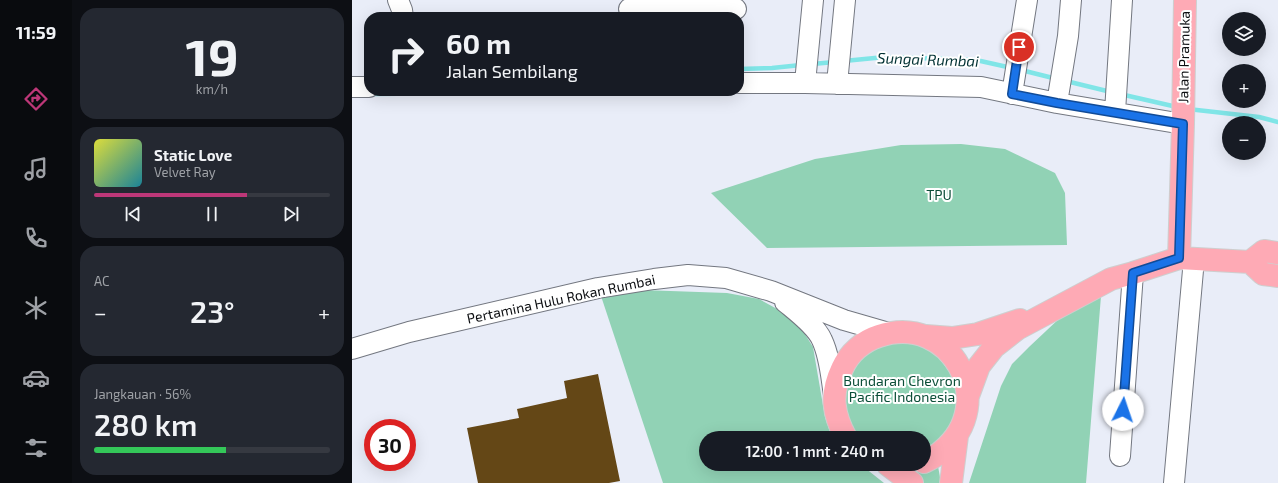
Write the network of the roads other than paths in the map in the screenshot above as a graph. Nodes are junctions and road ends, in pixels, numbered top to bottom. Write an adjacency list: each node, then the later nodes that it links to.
1 (398, 0): 10 (street)
2 (813, 0): 12 (street)
3 (845, 0): 11 (street)
4 (1026, 0): 13 (street)
5 (1071, 0): 17 (street)
6 (1122, 0): 18 (street)
7 (1185, 0): 19 (main road, Jalan Pramuka)
8 (629, 8): 9 (street)
9 (736, 9)
10 (402, 12)
11 (838, 69): 12 (street); 13 (street)
12 (806, 71): 14 (street)
13 (1015, 78): 17 (street)
14 (744, 82)
15 (352, 87): 16 (street)
16 (364, 87)
17 (1059, 88): 18 (street)
18 (1116, 100): 19 (street)
19 (1183, 124): 20 (main road, Jalan Pramuka)
20 (1187, 258): 21 (main road); 22 (main road); 37 (street)
21 (1266, 263)
22 (1133, 273): 24 (main road); 32 (street)
23 (771, 290): 25 (street, Pertamina Hulu Rokan Rumbai); 27 (street, Pertamina Hulu Rokan Rumbai); 28 (street, Pertamina Hulu Rokan Rumbai)
24 (1059, 306): 26 (main road); 29 (main road)
25 (889, 333): 26 (main road); 28 (main road)
26 (926, 336): 29 (main road)
27 (352, 349)
28 (834, 395): 30 (main road)
29 (968, 396): 31 (main road)
30 (842, 431)
31 (956, 436): 33 (main road); 36 (main road)
32 (1120, 456)
33 (931, 458)
34 (896, 471): 35 (main road)
35 (912, 483)
36 (951, 483)
37 (1174, 483)

